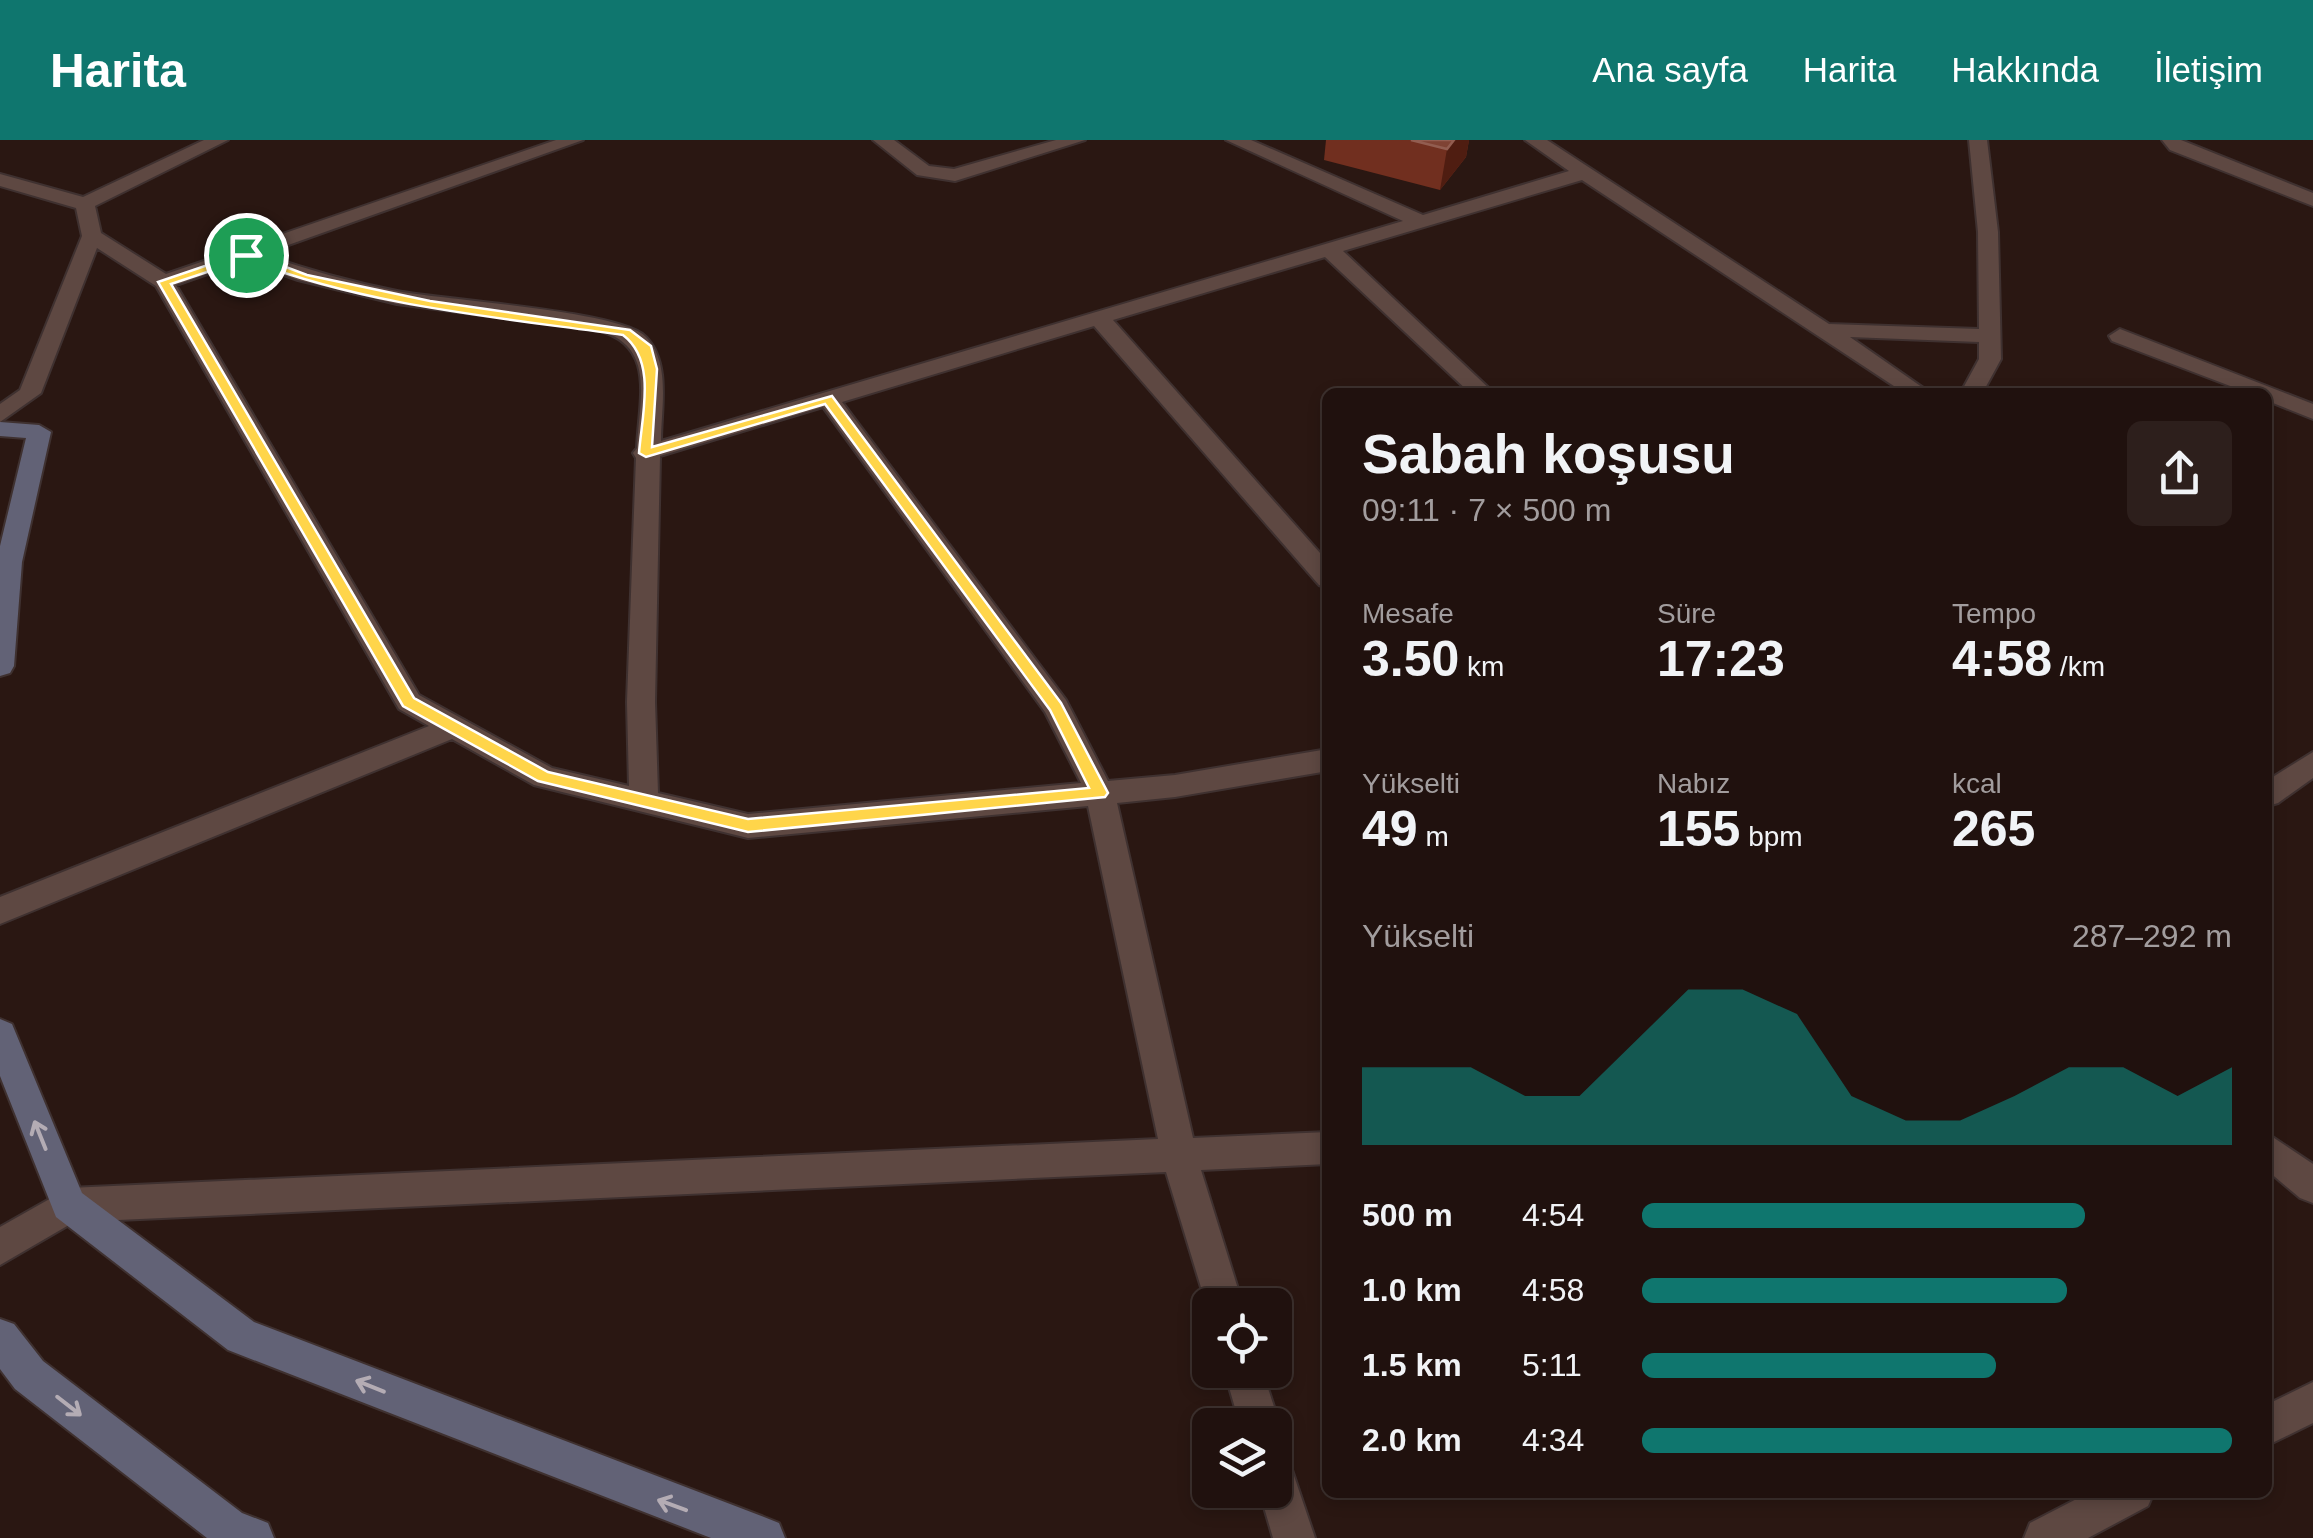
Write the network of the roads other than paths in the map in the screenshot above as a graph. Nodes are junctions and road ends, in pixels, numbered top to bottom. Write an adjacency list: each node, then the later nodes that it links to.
1 (219, 140): 12 (street)
2 (574, 140): 16 (street)
3 (882, 140): 4 (street)
4 (1076, 140)
5 (1235, 140): 13 (street)
6 (1534, 140): 9 (street)
7 (1978, 140): 20 (street)
8 (2171, 140): 11 (street)
9 (1584, 173): 13 (street); 19 (street)
10 (0, 180): 12 (street)
11 (2313, 200)
12 (85, 204): 14 (street)
13 (1420, 222): 15 (street)
14 (92, 236): 17 (street); 26 (street)
15 (1328, 249): 18 (street); 22 (street)
16 (246, 255): 17 (street); 33 (street)
17 (164, 282): 38 (street)
18 (1099, 318): 28 (street); 36 (street)
19 (1822, 330): 20 (street); 23 (street)
20 (1990, 336): 24 (street)
21 (2120, 336): 25 (street)
22 (1478, 388)
23 (1912, 388)
24 (1974, 388)
25 (2253, 388)
26 (30, 392): 30 (street); 32 (street)
27 (2272, 395): 29 (street)
28 (828, 399): 33 (street); 42 (street)
29 (2313, 412)
30 (0, 415)
31 (0, 428): 32 (main road)
32 (38, 432): 35 (main road)
33 (646, 453): 43 (street)
34 (0, 466): 35 (main road)
35 (29, 466): 37 (main road)
36 (1322, 573)
37 (0, 666)
38 (454, 727): 43 (street); 44 (street)
39 (1322, 761): 42 (street)
40 (2313, 762): 41 (street)
41 (2272, 792)
42 (1100, 793): 43 (street); 48 (street)
43 (644, 801)
44 (0, 911)
45 (0, 1034): 50 (main road, one-way to 45)
46 (1322, 1148): 48 (street)
47 (2272, 1153): 49 (street)
48 (1178, 1156): 50 (street); 52 (street)
49 (2313, 1186)
50 (69, 1205): 51 (street); 59 (main road, one-way to 50)
51 (0, 1247)
52 (1219, 1288)
53 (0, 1338): 58 (main road, one-way to 58)
54 (2313, 1402): 55 (street)
55 (2272, 1423)
56 (2122, 1498): 61 (street)
57 (1285, 1508): 60 (street)
58 (253, 1538)
59 (764, 1538)
60 (1294, 1538)
61 (2045, 1538)

